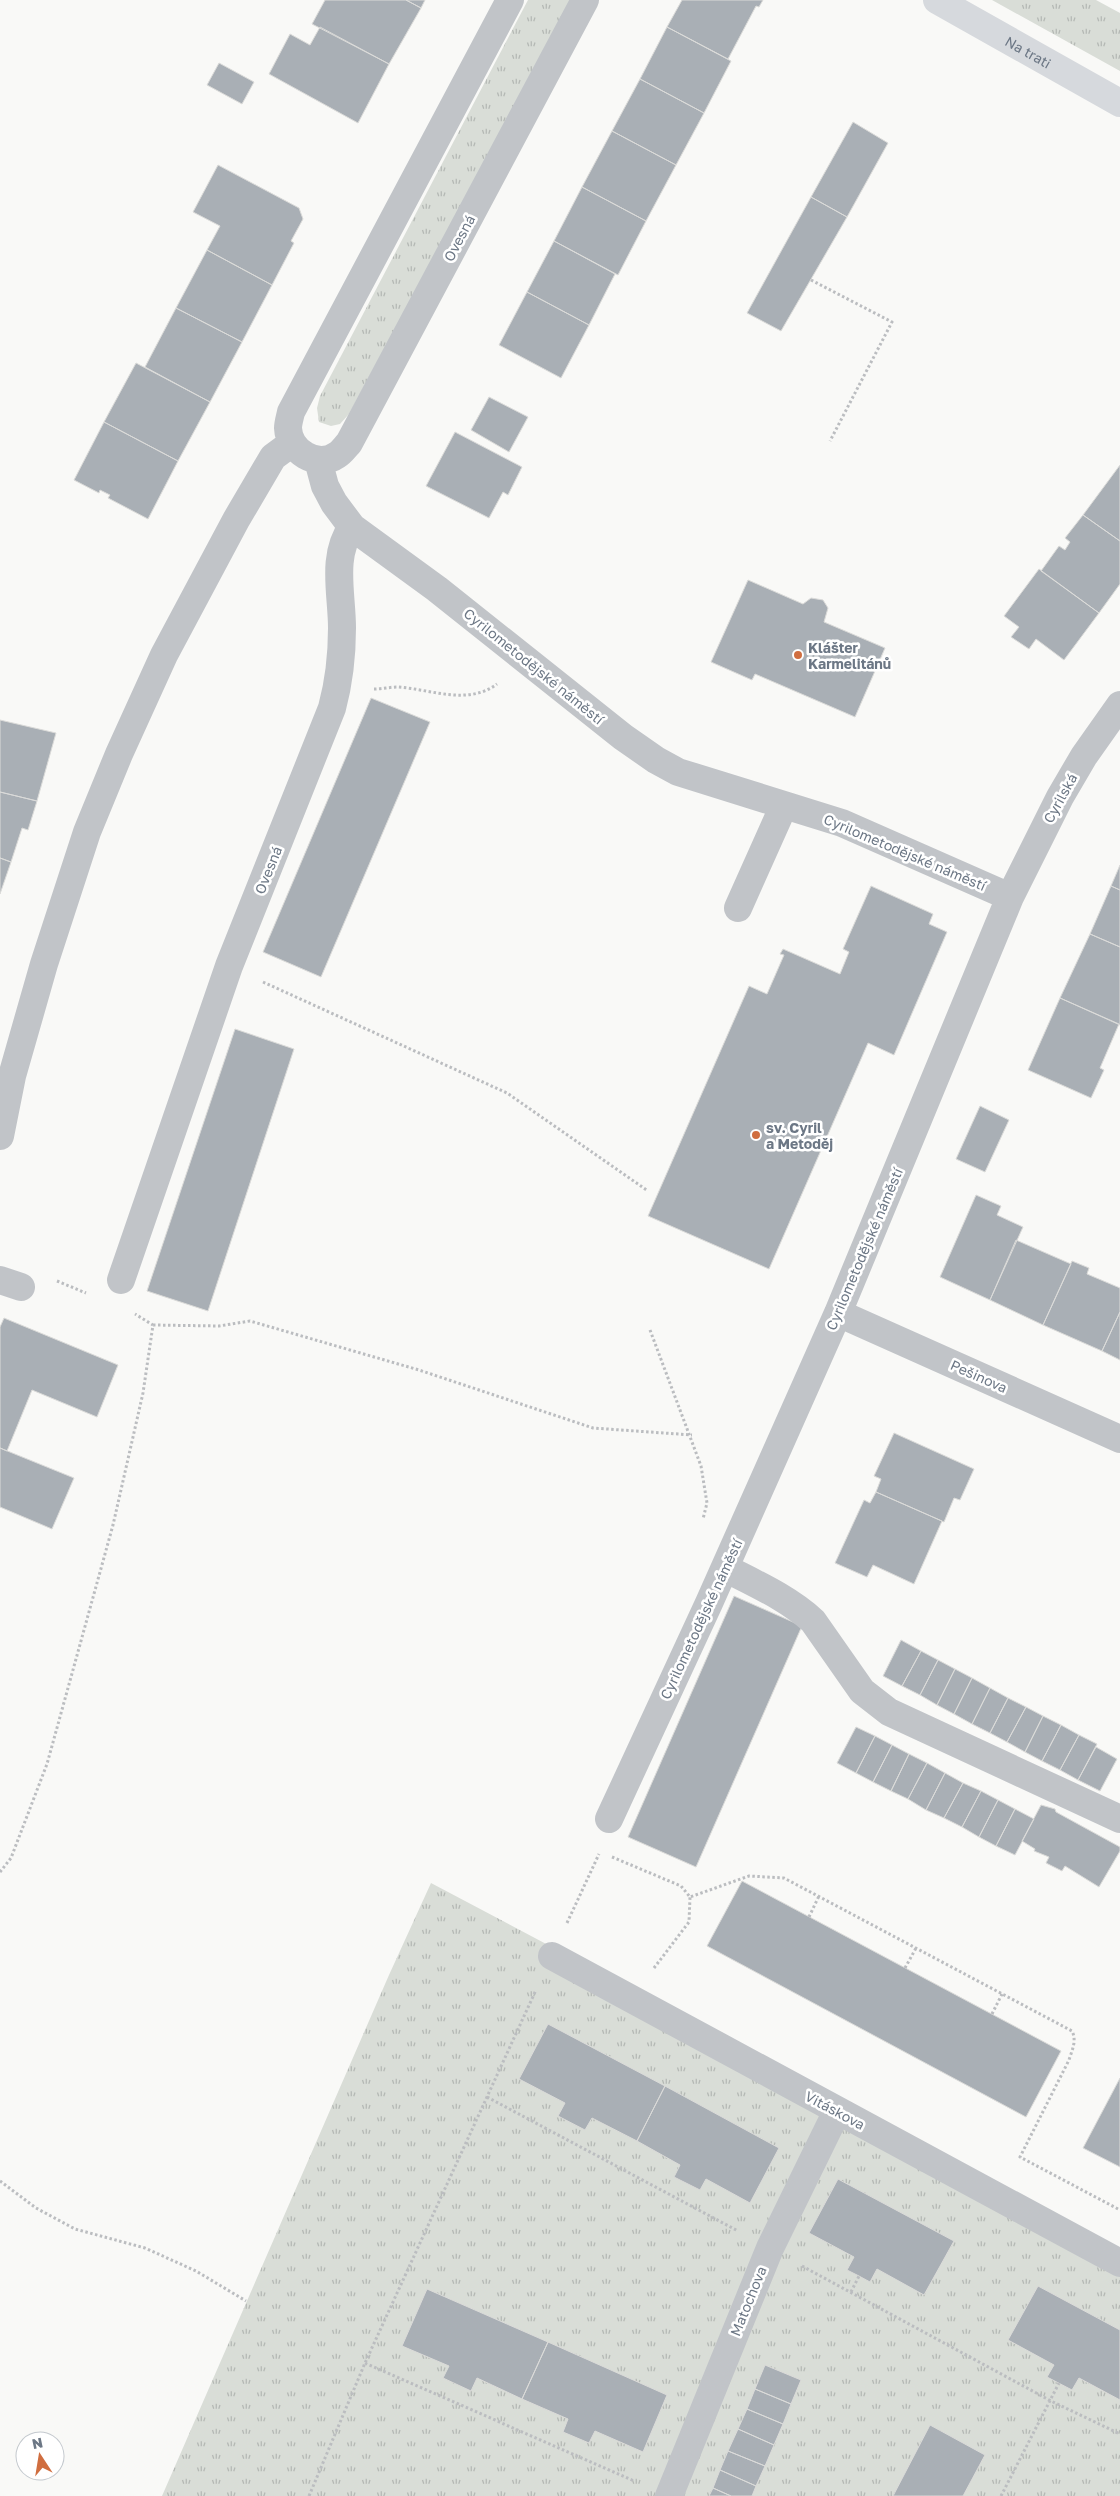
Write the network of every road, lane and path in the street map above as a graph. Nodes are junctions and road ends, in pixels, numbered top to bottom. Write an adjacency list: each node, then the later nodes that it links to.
1 (510, 0): 7 (street)
2 (585, 0): 8 (street, Ovesná)
3 (937, 0): 4 (main road, Na trati)
4 (1120, 103)
5 (811, 280): 6 (path)
6 (830, 441)
7 (292, 443): 8 (street); 17 (street)
8 (318, 460): 9 (street)
9 (352, 527): 10 (street, Cyrilometodějské náměstí); 16 (street, Ovesná)
10 (523, 657): 11 (path); 13 (street, Cyrilometodějské náměstí)
11 (368, 690)
12 (1120, 705): 14 (street, Cyrilská)
13 (784, 804): 14 (street, Cyrilometodějské náměstí); 15 (street)
14 (1010, 897): 23 (street, Cyrilometodějské náměstí)
15 (738, 908)
16 (229, 966): 18 (path); 19 (street, Ovesná)
17 (0, 1136)
18 (648, 1191)
19 (121, 1280)
20 (10, 1283): 21 (path)
21 (88, 1294)
22 (134, 1313): 24 (path)
23 (838, 1313): 27 (street, Pešinova); 29 (street, Cyrilometodějské náměstí)
24 (153, 1324): 26 (path); 33 (path)
25 (650, 1330): 26 (path)
26 (692, 1435): 28 (path)
27 (1120, 1439)
28 (703, 1521)
29 (725, 1568): 30 (street, Cyrilometodějské náměstí); 31 (street)
30 (609, 1819)
31 (1120, 1819)
32 (609, 1855): 35 (path)
33 (0, 1872)
34 (818, 1896): 35 (path); 36 (path); 37 (path)
35 (690, 1897): 40 (path)
36 (809, 1917)
37 (916, 1948): 39 (path); 41 (path)
38 (552, 1956): 43 (street, Vitáskova)
39 (905, 1968)
40 (650, 1974)
41 (1002, 1994): 42 (path); 45 (path)
42 (992, 2014)
43 (837, 2112): 47 (street, Vitáskova); 58 (street, Matochova)
44 (0, 2181): 51 (path)
45 (1120, 2210)
46 (744, 2234): 52 (path)
47 (1120, 2263)
48 (801, 2266): 50 (path)
49 (859, 2276): 50 (path)
50 (850, 2292): 54 (path)
51 (246, 2301)
52 (365, 2363): 56 (path); 57 (path)
53 (1059, 2384): 54 (path)
54 (1051, 2401): 55 (path); 59 (path)
55 (1120, 2434)
56 (635, 2482)
57 (310, 2496)
58 (669, 2496)
59 (1001, 2496)

